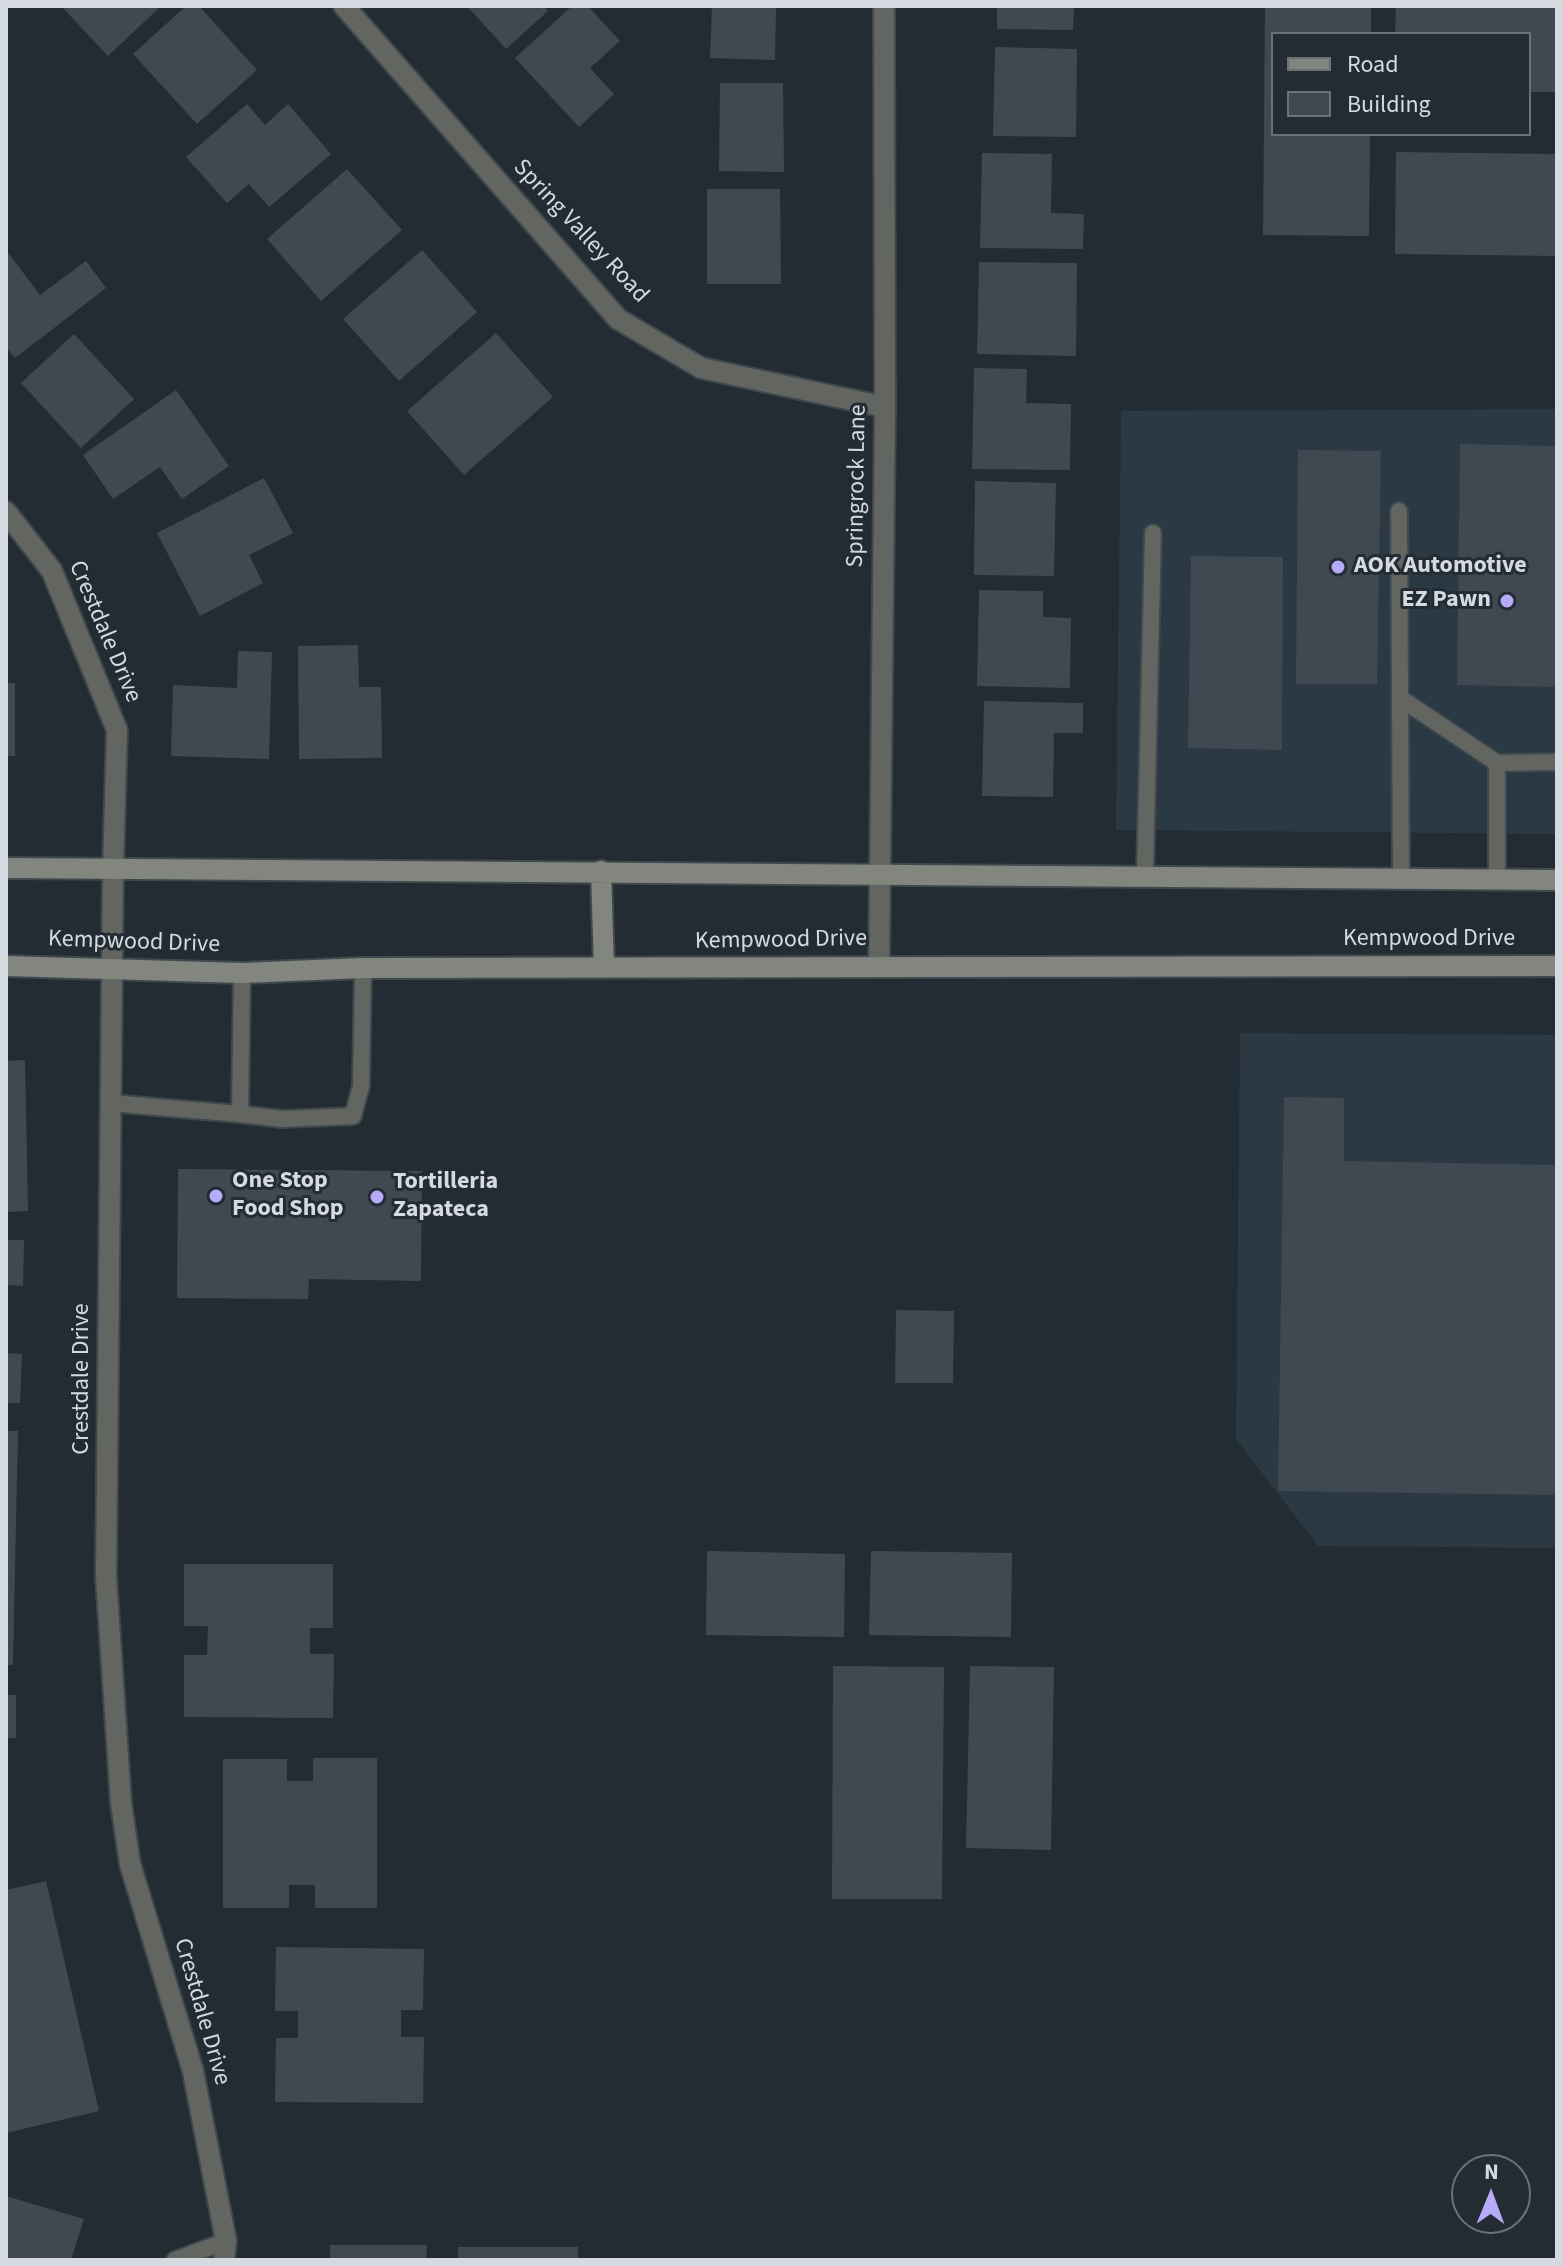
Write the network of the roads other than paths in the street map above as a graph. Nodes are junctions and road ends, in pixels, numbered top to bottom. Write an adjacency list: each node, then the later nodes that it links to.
1 (344, 6): 3 (street, Spring Valley Road)
2 (884, 6): 3 (street, Springrock Lane)
3 (885, 407): 13 (street, Springrock Lane)
4 (1399, 511): 7 (lane)
5 (6, 512): 11 (street, Crestdale Drive)
6 (1153, 533): 14 (lane)
7 (1400, 698): 9 (lane); 15 (lane)
8 (1557, 762): 9 (lane)
9 (1497, 763): 16 (lane)
10 (6, 868): 11 (main road)
11 (113, 869): 12 (main road); 21 (street, Crestdale Drive)
12 (601, 871): 13 (main road); 23 (main road)
13 (880, 873): 14 (main road); 19 (street, Springrock Lane)
14 (1145, 874): 15 (main road)
15 (1401, 877): 16 (main road)
16 (1497, 879): 17 (main road)
17 (1557, 880)
18 (6, 966): 21 (main road, Kempwood Drive)
19 (879, 966): 20 (main road, Kempwood Drive); 23 (main road, Kempwood Drive)
20 (1557, 966)
21 (110, 967): 24 (main road, Kempwood Drive); 25 (street, Crestdale Drive)
22 (363, 968): 23 (main road, Kempwood Drive); 24 (main road, Kempwood Drive); 26 (lane)
23 (604, 968)
24 (242, 973): 26 (lane)
25 (110, 1103): 26 (lane); 27 (street, Crestdale Drive)
26 (240, 1114)
27 (225, 2251): 28 (lane)
28 (175, 2260)

